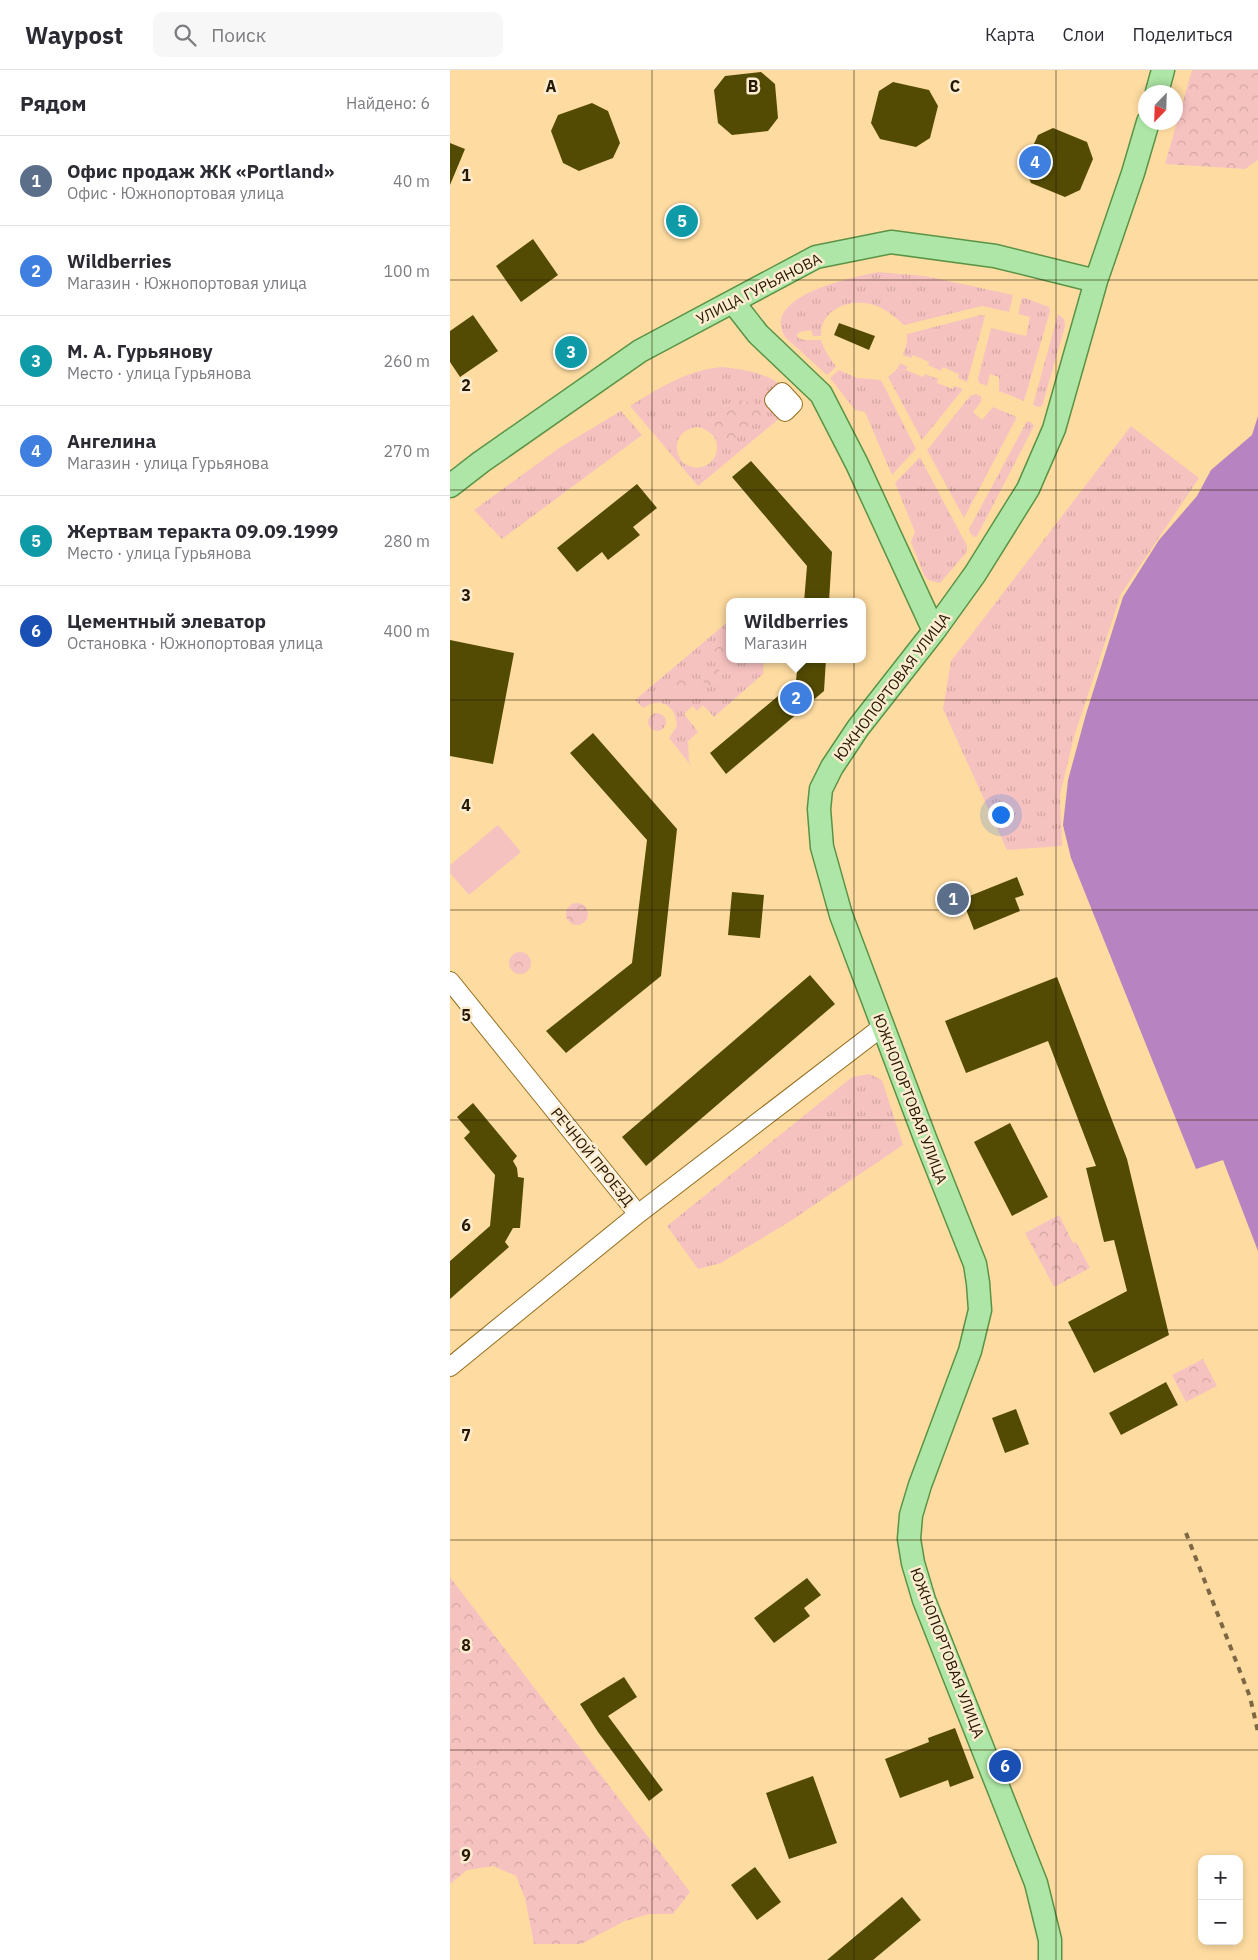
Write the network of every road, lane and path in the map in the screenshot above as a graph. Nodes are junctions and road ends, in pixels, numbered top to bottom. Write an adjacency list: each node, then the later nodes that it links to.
1 (1164, 70): 2 (main road)
2 (1159, 85)
3 (1146, 130): 4 (main road)
4 (1096, 281): 5 (main road, УЛИЦА ГУРЬЯНОВА); 7 (main road, ЮЖНОПОРТОВАЯ УЛИЦА)
5 (733, 302): 6 (main road, УЛИЦА ГУРЬЯНОВА); 7 (main road)
6 (450, 486)
7 (934, 631): 9 (main road, ЮЖНОПОРТОВАЯ УЛИЦА)
8 (450, 981): 10 (street, РЕЧНОЙ ПРОЕЗД)
9 (882, 1027): 10 (street); 12 (main road, ЮЖНОПОРТОВАЯ УЛИЦА)
10 (638, 1214): 11 (street, РЕЧНОЙ ПРОЕЗД)
11 (450, 1367)
12 (1050, 1960)

